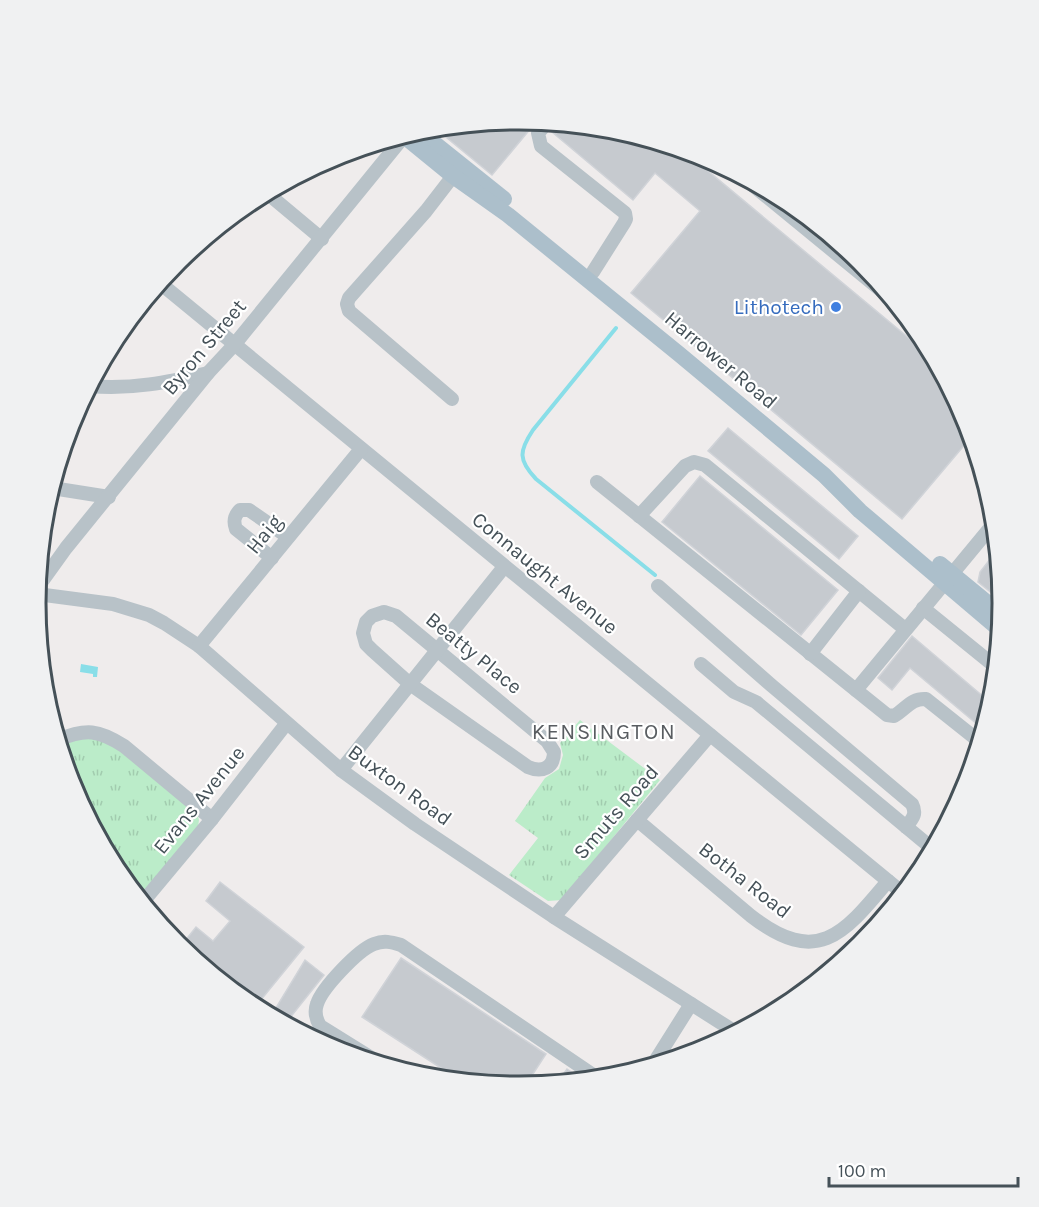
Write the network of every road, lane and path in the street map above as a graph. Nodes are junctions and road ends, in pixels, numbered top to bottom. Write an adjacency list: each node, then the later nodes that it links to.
1 (540, 131): 10 (street)
2 (418, 142): 10 (main road, Harrower Road)
3 (416, 143): 5 (main road, Harrower Road)
4 (398, 147): 8 (street, Byron Street)
5 (453, 176): 15 (street); 26 (main road, Harrower Road)
6 (274, 199): 8 (street)
7 (791, 216): 9 (street)
8 (322, 239): 12 (street, Byron Street)
9 (844, 260)
10 (593, 272): 26 (main road, Harrower Road)
11 (166, 289): 12 (street, Connaught Avenue)
12 (234, 345): 13 (street, Byron Street); 16 (street, Connaught Avenue)
13 (208, 373): 14 (street); 19 (street, Byron Street)
14 (99, 386)
15 (453, 399)
16 (361, 449): 22 (street, Haig); 24 (street, Connaught Avenue)
17 (597, 482): 20 (street)
18 (61, 489): 19 (street)
19 (110, 497): 25 (street, Byron Street)
20 (639, 516): 28 (street); 36 (street)
21 (986, 532): 26 (street)
22 (288, 537): 23 (street, Haig); 23 (street)
23 (272, 558): 34 (street, Haig)
24 (504, 567): 35 (street); 44 (street, Connaught Avenue)
25 (48, 573)
26 (949, 578): 30 (street); 31 (main road, Harrower Road); 32 (main road, Harrower Road)
27 (658, 586): 40 (street)
28 (859, 591): 33 (street); 36 (street)
29 (47, 595): 34 (street, Buxton Road)
30 (923, 608): 33 (street); 37 (street)
31 (992, 608)
32 (991, 621)
33 (905, 629): 41 (street)
34 (200, 646): 43 (street, Buxton Road)
35 (437, 649): 39 (street); 39 (street, Beatty Place); 39 (street, Beatty Place)
36 (810, 654): 41 (street)
37 (988, 661)
38 (701, 664): 42 (street)
39 (410, 684): 47 (street)
40 (771, 685): 42 (street); 50 (street)
41 (856, 690): 46 (street)
42 (756, 702): 50 (street)
43 (286, 724): 47 (street, Buxton Road); 48 (street, Evans Avenue)
44 (710, 735): 49 (street, Smuts Road); 52 (street, Connaught Avenue)
45 (66, 736): 48 (street)
46 (973, 736)
47 (341, 770): 55 (street, Buxton Road)
48 (212, 819): 54 (street, Evans Avenue)
49 (637, 820): 52 (street, Botha Road); 55 (street, Smuts Road)
50 (906, 827): 51 (street)
51 (926, 844)
52 (888, 881): 53 (street, Connaught Avenue)
53 (897, 888)
54 (148, 896)
55 (554, 916): 56 (street, Buxton Road)
56 (691, 1004): 57 (street, Buxton Road); 59 (street)
57 (729, 1028)
58 (349, 1044): 60 (street)
59 (659, 1055)
60 (587, 1071)

